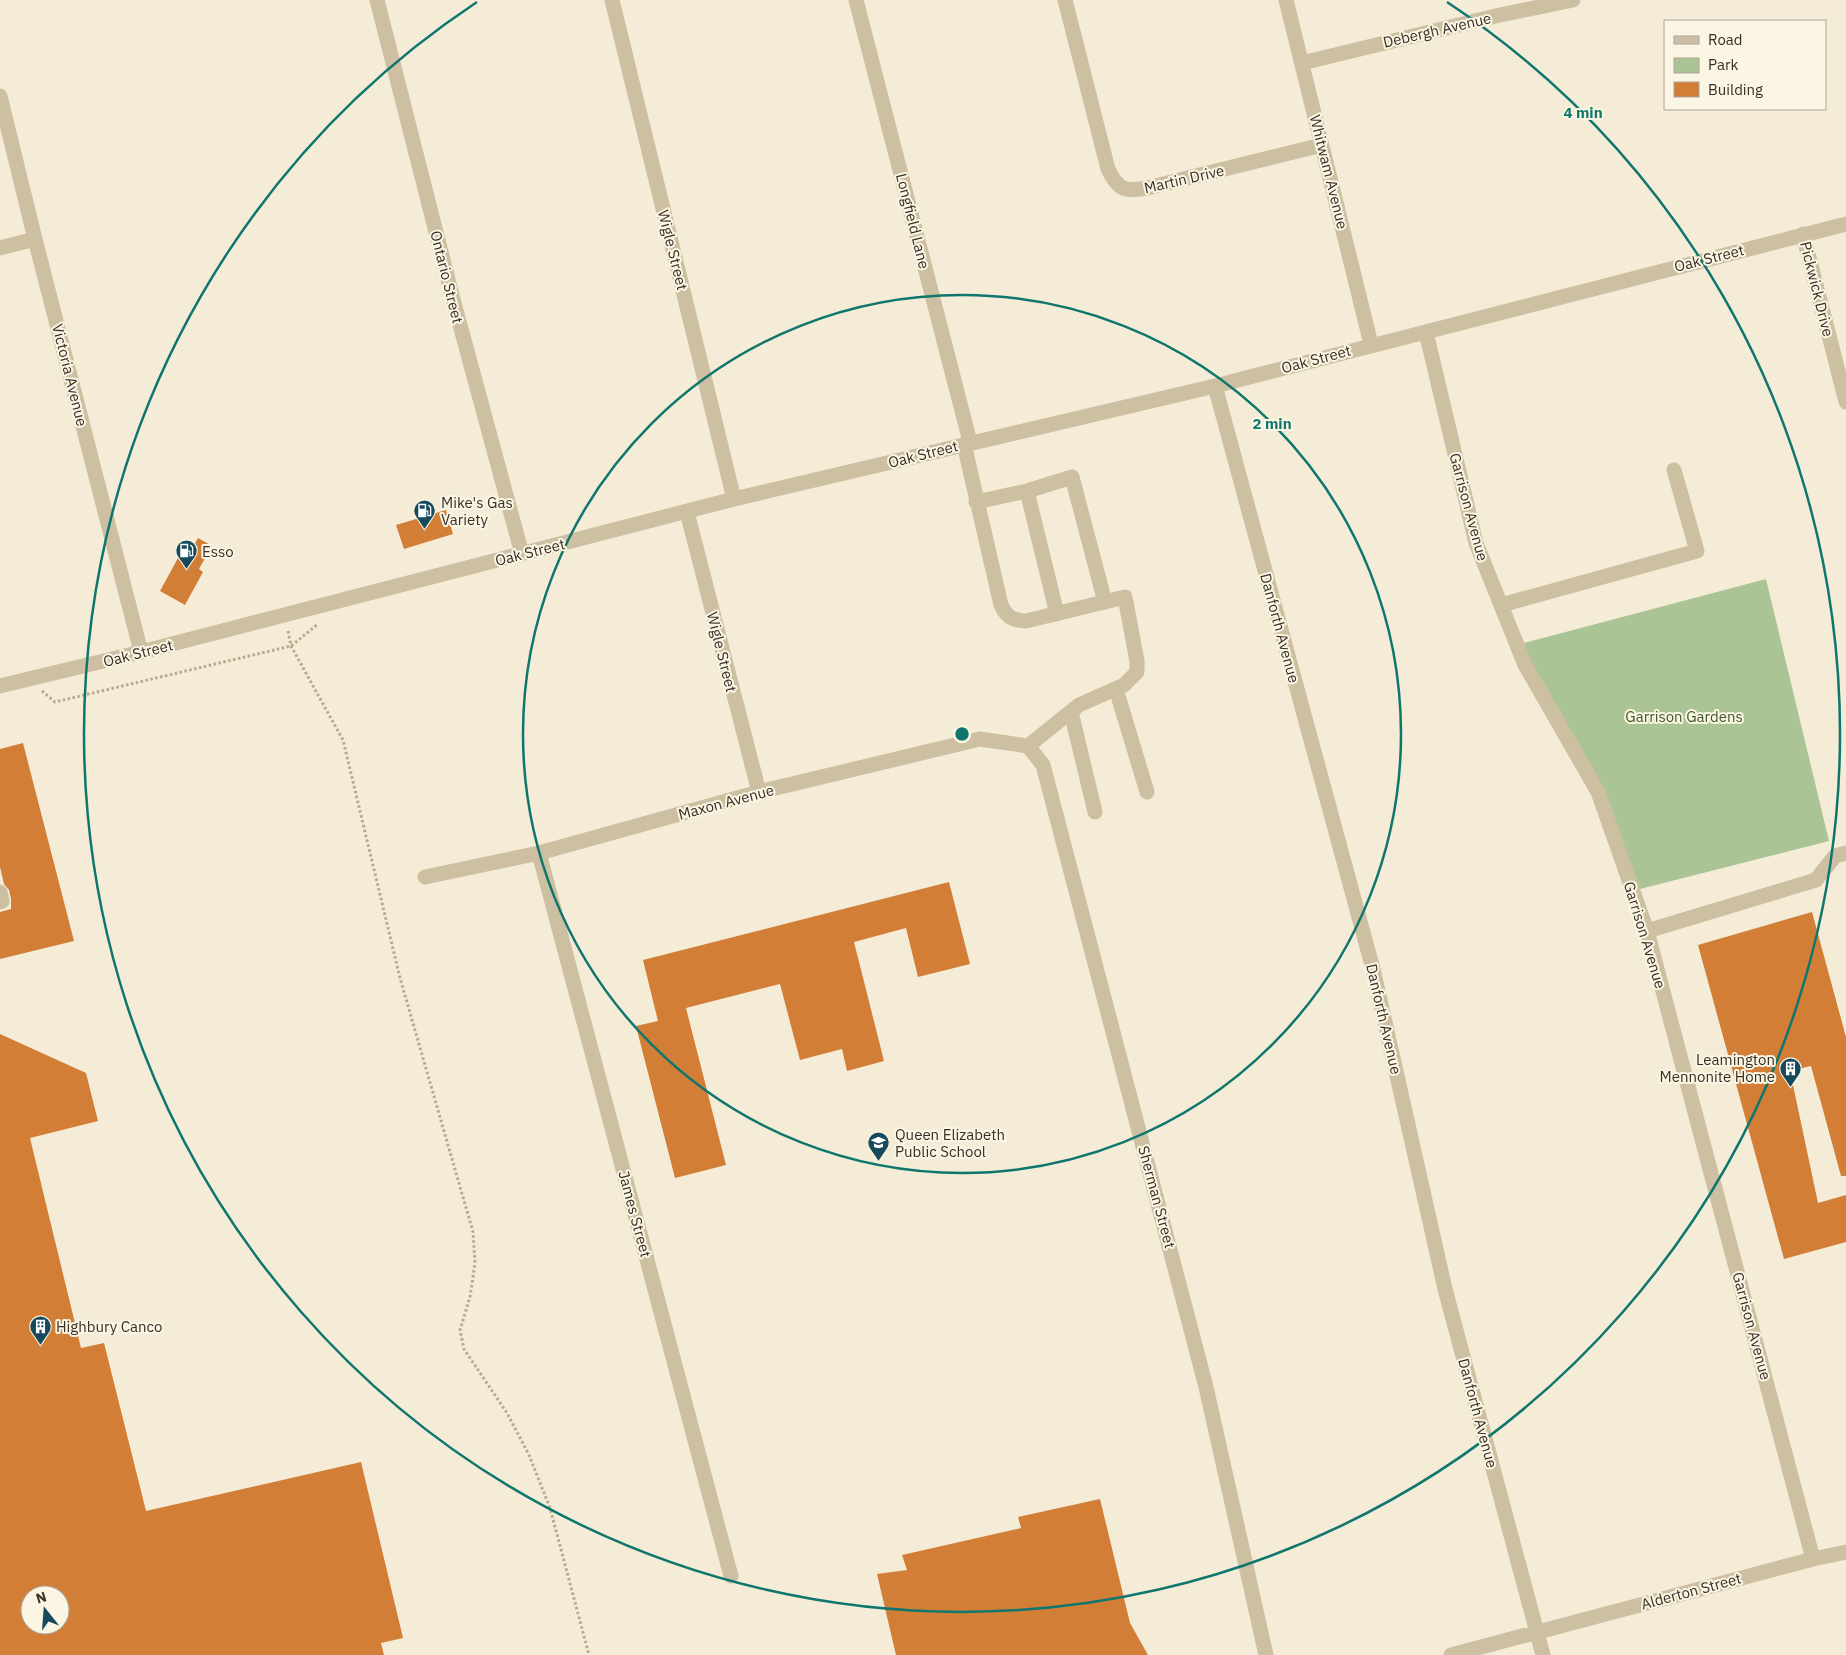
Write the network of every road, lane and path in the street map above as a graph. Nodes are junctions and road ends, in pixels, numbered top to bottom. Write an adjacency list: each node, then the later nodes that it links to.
1 (377, 0): 24 (street, Ontario Street)
2 (612, 0): 21 (street, Wigle Street)
3 (856, 0): 18 (street, Longfield Lane)
4 (1065, 0): 9 (street, Martin Drive)
5 (1286, 0): 7 (street, Whitwam Avenue)
6 (1573, 0): 7 (street, Debergh Avenue)
7 (1302, 62): 9 (street, Whitwam Avenue)
8 (0, 96): 12 (street, Victoria Avenue)
9 (1322, 145): 15 (street, Whitwam Avenue)
10 (1846, 224): 11 (street, Oak Street)
11 (1803, 234): 14 (street, Oak Street); 17 (street, Pickwick Drive)
12 (35, 239): 13 (street); 30 (street, Victoria Avenue)
13 (0, 248)
14 (1426, 332): 15 (street, Oak Street); 26 (street, Garrison Avenue)
15 (1371, 344): 16 (street, Oak Street)
16 (1215, 386): 18 (street, Oak Street); 48 (street, Danforth Avenue)
17 (1846, 402)
18 (967, 443): 21 (street, Oak Street); 22 (street, Longfield Lane)
19 (1674, 470): 26 (street)
20 (1027, 491): 22 (street); 25 (street); 28 (street)
21 (734, 499): 23 (street, Oak Street)
22 (976, 502): 28 (street, Longfield Lane)
23 (686, 512): 24 (street, Oak Street); 36 (street, Wigle Street)
24 (522, 554): 27 (street, Oak Street)
25 (1105, 602): 28 (street); 33 (street)
26 (1501, 605): 44 (street, Garrison Avenue)
27 (285, 614): 29 (path); 30 (street, Oak Street)
28 (1057, 614)
29 (291, 646): 31 (path); 49 (path)
30 (141, 652): 31 (street, Oak Street)
31 (27, 679): 32 (street, Oak Street)
32 (0, 686)
33 (1116, 688): 34 (street); 37 (street)
34 (1071, 712): 35 (street); 38 (street)
35 (1028, 746): 36 (street, Maxon Avenue); 50 (street, Sherman Street)
36 (759, 792): 39 (street, Maxon Avenue)
37 (1147, 792)
38 (1095, 812)
39 (539, 853): 41 (street, Maxon Avenue); 47 (street, James Street)
40 (1846, 853): 44 (street)
41 (425, 877)
42 (0, 892): 43 (street)
43 (0, 902)
44 (1647, 931): 46 (street, Garrison Avenue)
45 (1846, 1552): 46 (street, Alderton Street)
46 (1813, 1559): 48 (street, Alderton Street)
47 (731, 1576)
48 (1537, 1631): 51 (street); 52 (street, Danforth Avenue)
49 (588, 1655)
50 (1266, 1655)
51 (1451, 1655)
52 (1543, 1655)

